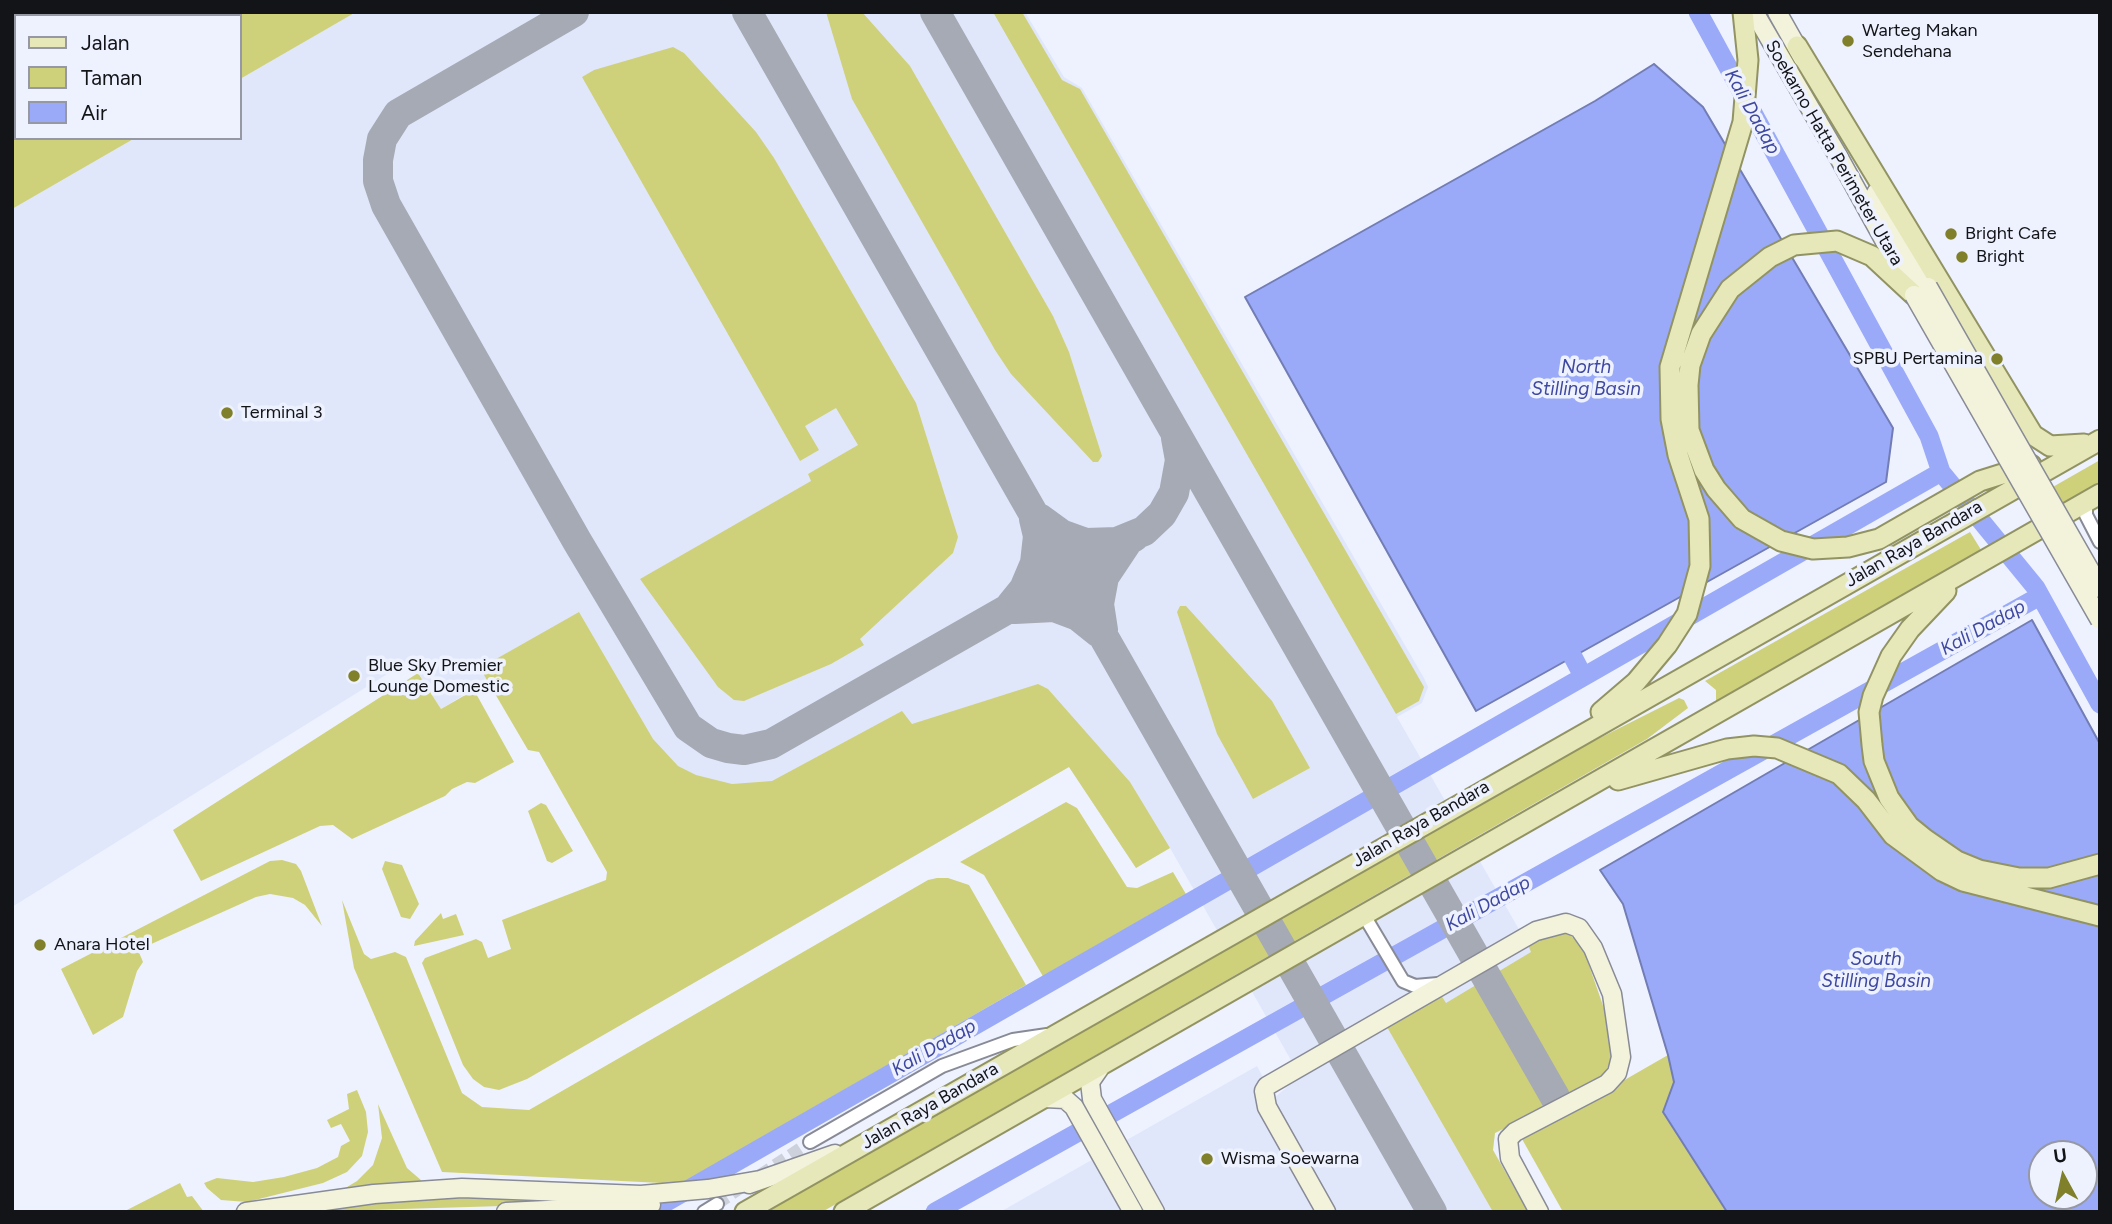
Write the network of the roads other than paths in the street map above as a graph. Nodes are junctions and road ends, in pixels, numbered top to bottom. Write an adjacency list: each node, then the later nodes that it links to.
1 (1743, 12): 13 (main road)
2 (1754, 12): 5 (street, Soekarno Hatta Perimeter Utara)
3 (1777, 12): 4 (street)
4 (1797, 46): 5 (street); 6 (main road)
5 (1921, 291): 7 (main road); 11 (street, bridge); 12 (street, bridge)
6 (2097, 441): 7 (main road, Jalan Raya Bandara)
7 (2066, 458): 13 (main road, Jalan Raya Bandara)
8 (2093, 498): 9 (street); 10 (main road)
9 (2100, 542)
10 (1975, 566): 14 (main road); 15 (main road)
11 (2100, 587)
12 (2100, 620)
13 (1560, 746): 19 (main road, Jalan Raya Bandara)
14 (1587, 789): 16 (main road); 17 (main road)
15 (2100, 864)
16 (2100, 916)
17 (1365, 917): 18 (street); 20 (main road)
18 (1451, 980): 33 (street); 34 (street)
19 (1057, 1034): 22 (main road, Jalan Raya Bandara); 23 (street)
20 (1099, 1069): 21 (main road); 32 (street)
21 (1045, 1098): 30 (main road); 31 (street)
22 (871, 1140): 25 (street); 29 (main road, Jalan Raya Bandara)
23 (810, 1142)
24 (604, 1201): 25 (street); 26 (street); 27 (street)
25 (706, 1201)
26 (524, 1211): 28 (street)
27 (246, 1212)
28 (506, 1212)
29 (745, 1212)
30 (844, 1212)
31 (1133, 1212)
32 (1155, 1212)
33 (1326, 1212)
34 (1539, 1212)

